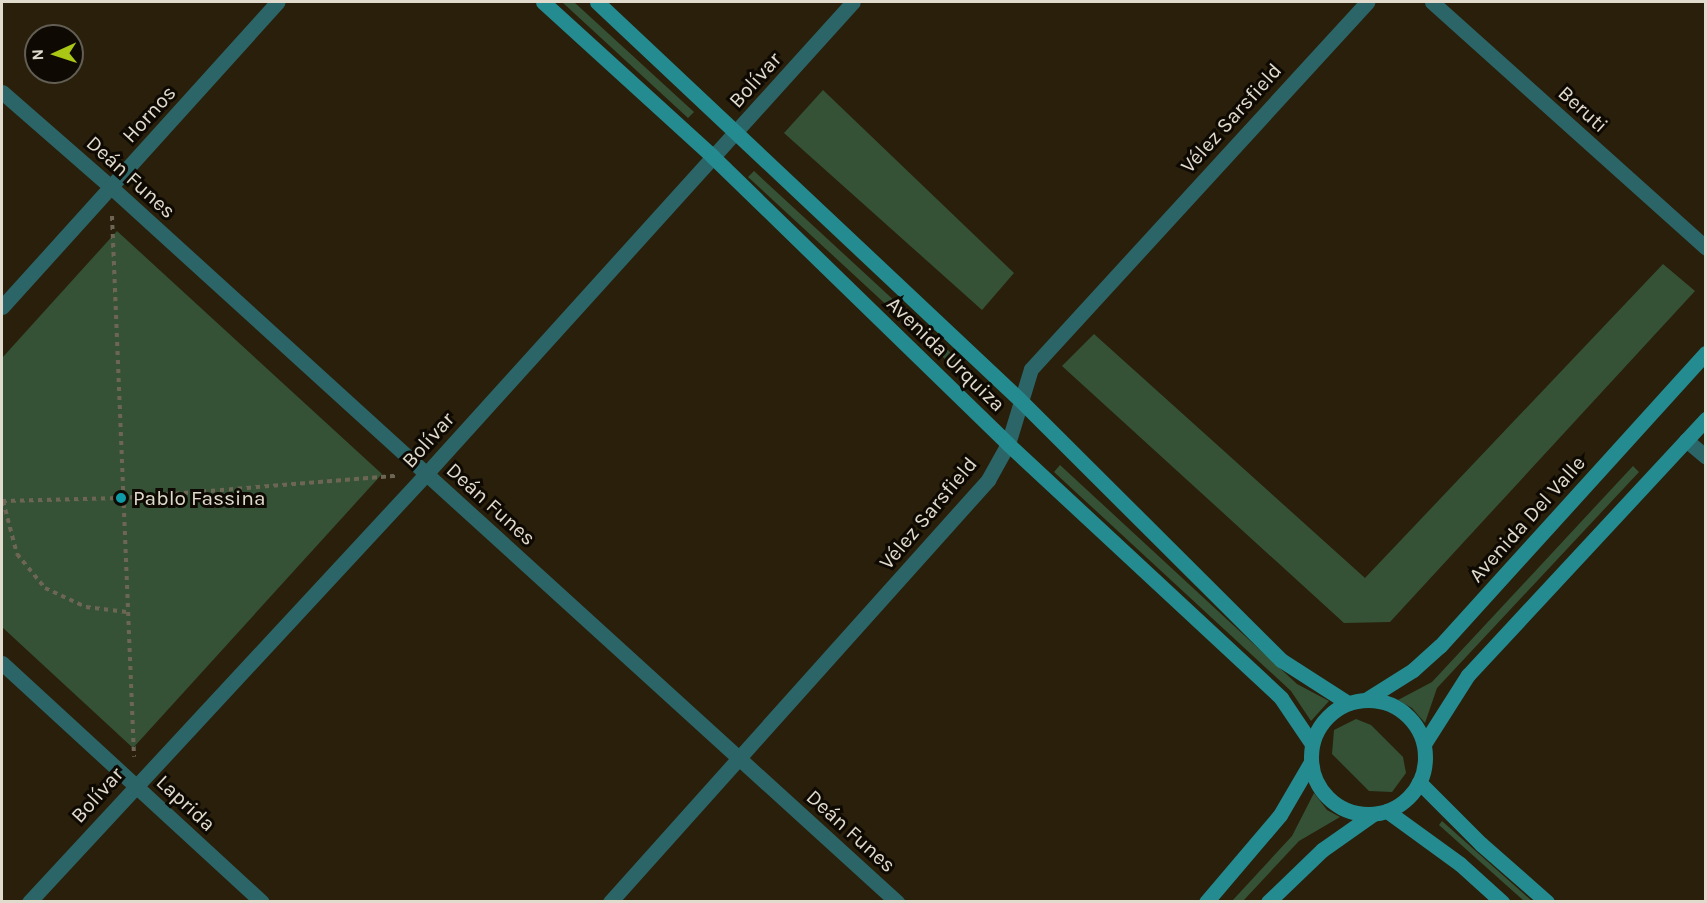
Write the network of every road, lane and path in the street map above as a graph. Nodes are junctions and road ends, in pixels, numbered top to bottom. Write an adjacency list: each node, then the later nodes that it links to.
1 (278, 2): 10 (street, Hornos)
2 (543, 2): 9 (main road, Avenida Urquiza)
3 (597, 2): 8 (main road, Avenida Urquiza)
4 (854, 2): 8 (street, Bolívar)
5 (1367, 2): 14 (street, Vélez Sarsfield)
6 (1432, 2): 11 (street, Beruti)
7 (2, 92): 10 (street, Deán Funes)
8 (738, 131): 9 (street, Bolívar); 14 (main road, Avenida Urquiza)
9 (712, 156): 17 (main road, Avenida Urquiza); 19 (street, Bolívar)
10 (111, 187): 12 (street, Hornos); 19 (street, Deán Funes); 20 (path)
11 (1706, 248)
12 (2, 307)
13 (1706, 353): 24 (main road, Avenida Del Valle)
14 (1019, 399): 17 (street, Vélez Sarsfield); 25 (main road, Avenida Urquiza)
15 (1706, 419): 16 (main road)
16 (1686, 440): 18 (street); 27 (main road)
17 (1008, 444): 26 (main road, Avenida Urquiza); 28 (street, Vélez Sarsfield)
18 (1706, 457)
19 (426, 474): 20 (path); 28 (street, Deán Funes); 31 (street, Bolívar)
20 (121, 498): 21 (path); 22 (path)
21 (2, 501): 22 (path)
22 (127, 612): 31 (path)
23 (2, 663): 31 (street, Laprida)
24 (1367, 699): 25 (main road); 27 (main road)
25 (1347, 703): 26 (main road)
26 (1312, 744): 29 (main road)
27 (1424, 744): 30 (main road)
28 (741, 758): 35 (street, Vélez Sarsfield); 36 (street, Deán Funes)
29 (1311, 762): 32 (main road); 37 (main road)
30 (1419, 782): 32 (main road); 40 (main road)
31 (136, 784): 33 (street, Bolívar); 34 (street, Laprida)
32 (1380, 812): 38 (main road); 39 (main road)
33 (29, 902)
34 (262, 902)
35 (610, 902)
36 (897, 902)
37 (1206, 902)
38 (1268, 902)
39 (1502, 902)
40 (1547, 902)

